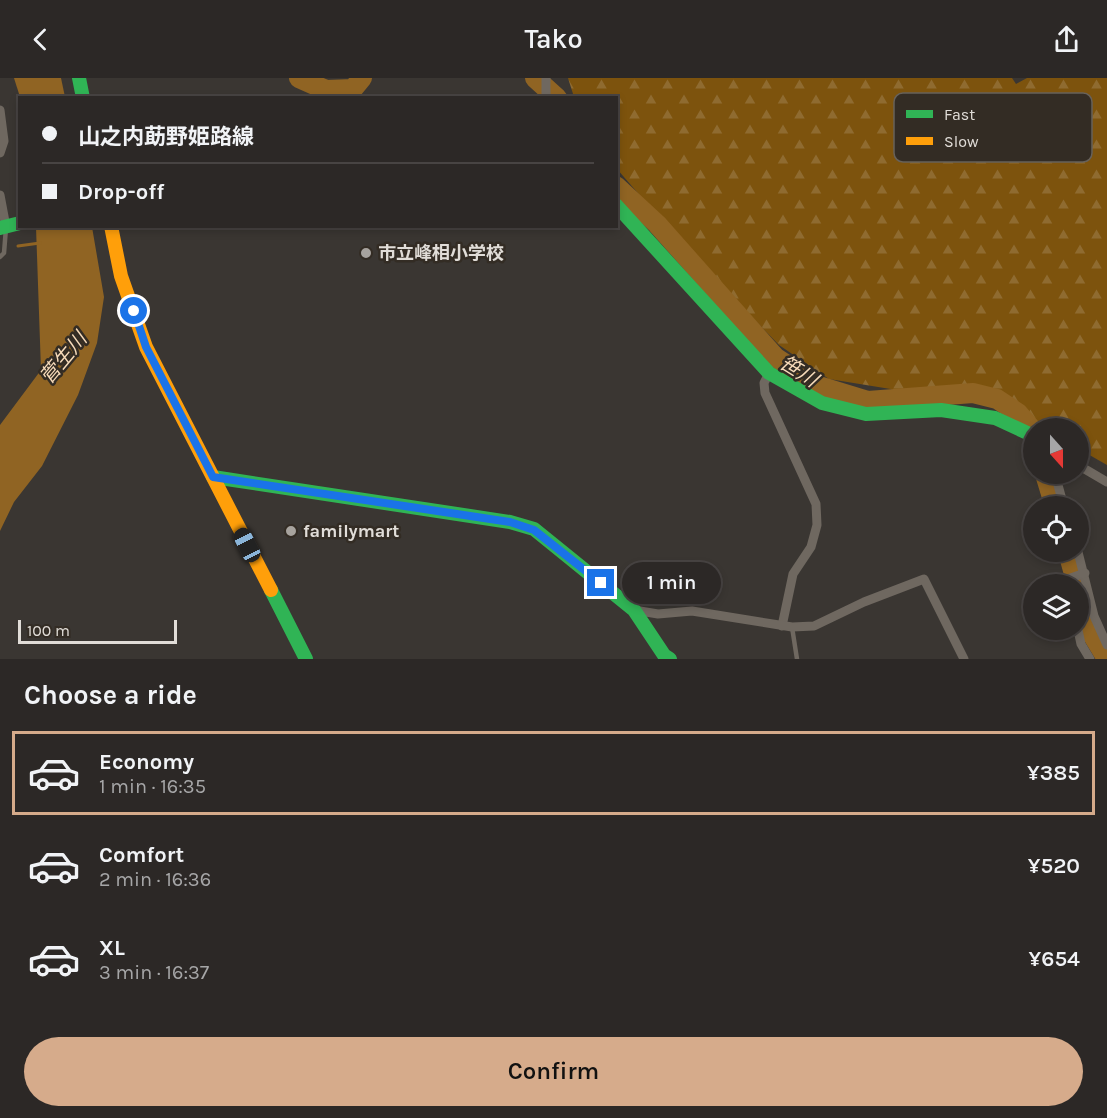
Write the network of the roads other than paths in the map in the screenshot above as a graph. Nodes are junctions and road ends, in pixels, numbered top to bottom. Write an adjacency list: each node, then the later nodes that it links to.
1 (79, 78): 3 (street)
2 (546, 78): 4 (street)
3 (83, 96)
4 (546, 96)
5 (0, 110): 6 (street)
6 (0, 153)
7 (0, 195): 9 (street)
8 (618, 207): 12 (street)
9 (10, 226): 11 (lane)
10 (111, 228): 15 (street)
11 (0, 257)
12 (769, 373): 13 (street); 20 (street)
13 (1023, 429)
14 (1089, 471): 16 (street)
15 (213, 477): 19 (street); 23 (street)
16 (1107, 482)
17 (1081, 562): 18 (street)
18 (1085, 573): 22 (street)
19 (634, 610): 20 (street); 24 (street)
20 (787, 627): 25 (lane); 26 (street)
21 (1080, 640): 27 (street)
22 (1107, 645)
23 (306, 659)
24 (670, 659)
25 (797, 659)
26 (964, 659)
27 (1090, 659)

